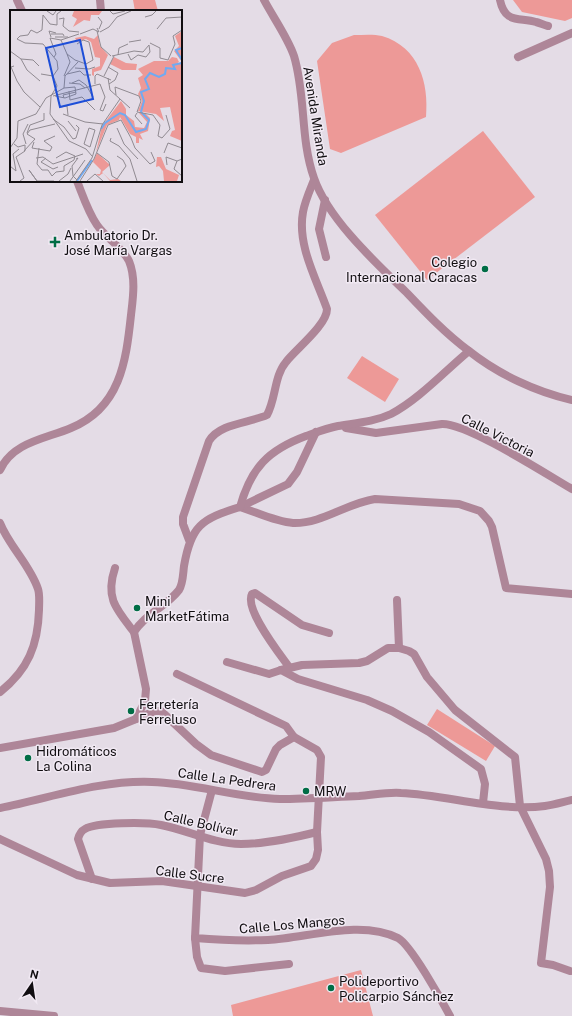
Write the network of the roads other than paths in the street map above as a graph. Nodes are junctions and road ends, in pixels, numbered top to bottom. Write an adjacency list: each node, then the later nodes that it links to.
1 (17, 0): 4 (street)
2 (264, 0): 8 (street, Avenida Miranda)
3 (500, 0): 5 (street)
4 (22, 10)
5 (548, 26)
6 (572, 33): 7 (street)
7 (518, 57)
8 (314, 180): 10 (street, Avenida Miranda); 20 (street)
9 (77, 182): 16 (street)
10 (325, 200): 11 (street); 12 (street, Avenida Miranda)
11 (326, 257)
12 (469, 351): 13 (street, Avenida Miranda); 14 (street)
13 (572, 400)
14 (337, 426): 15 (street); 17 (street, Calle Victoria)
15 (316, 432): 18 (street); 18 (street)
16 (0, 470)
17 (572, 489)
18 (240, 508): 20 (street); 22 (street)
19 (0, 523): 30 (street)
20 (189, 540): 24 (street)
21 (114, 568): 24 (street)
22 (572, 594)
23 (397, 600): 26 (street)
24 (134, 632): 31 (street)
25 (328, 633): 28 (street)
26 (399, 648): 28 (street); 38 (street)
27 (227, 662): 28 (street)
28 (285, 668): 37 (street)
29 (177, 674): 32 (street)
30 (0, 692)
31 (136, 719): 32 (street); 33 (street)
32 (294, 737): 35 (street, Calle Sucre)
33 (0, 748)
34 (212, 790): 35 (street, Calle La Pedrera); 39 (street, Calle La Pedrera); 41 (street)
35 (318, 798): 37 (street, Calle La Pedrera); 40 (street, Calle Sucre)
36 (572, 800): 38 (street, Calle La Pedrera)
37 (483, 803): 38 (street, Calle La Pedrera)
38 (520, 806): 47 (street)
39 (0, 808)
40 (317, 832): 41 (street, Calle Bolívar); 44 (street, Calle Sucre)
41 (200, 835): 43 (street, Calle Bolívar); 44 (street)
42 (0, 839): 43 (street, Calle Sucre)
43 (92, 878): 44 (street, Calle Sucre)
44 (198, 887): 45 (street)
45 (195, 938): 46 (street); 50 (street, Calle Los Mangos)
46 (290, 964)
47 (570, 971)
48 (0, 1010): 49 (street)
49 (54, 1016)
50 (450, 1016)

